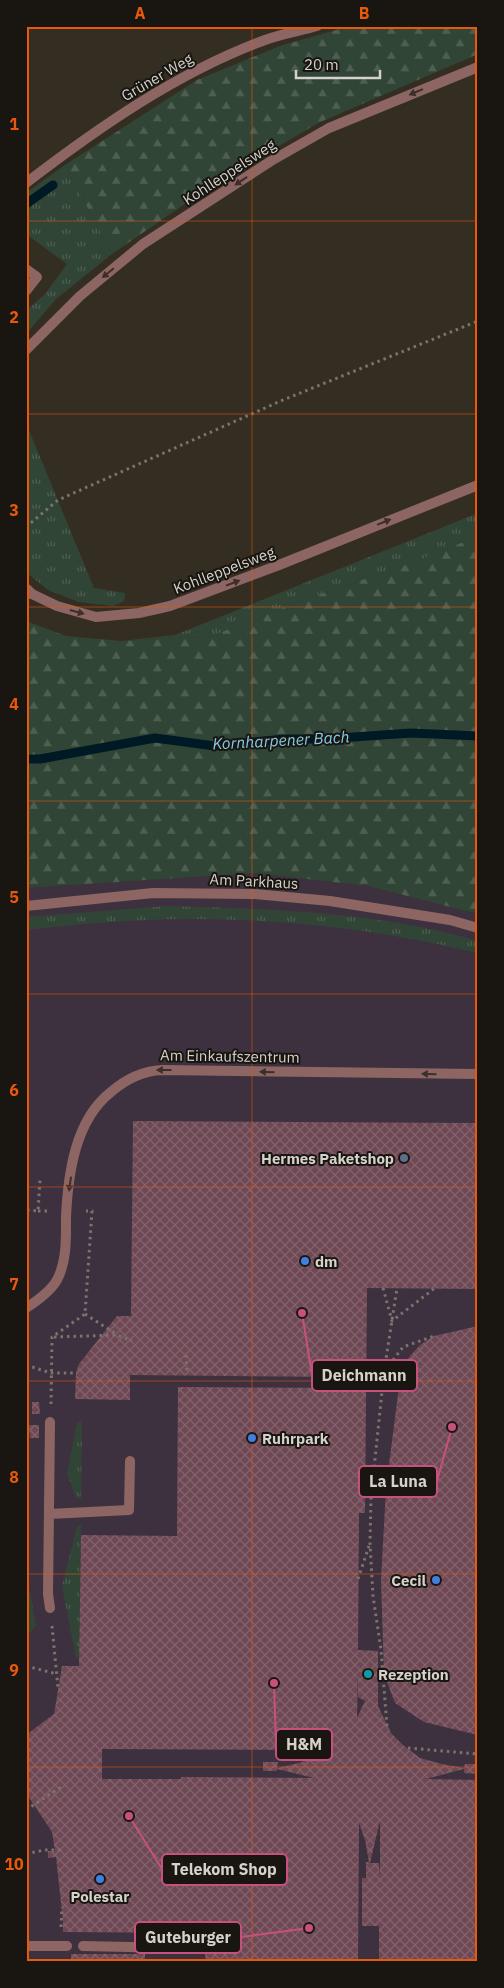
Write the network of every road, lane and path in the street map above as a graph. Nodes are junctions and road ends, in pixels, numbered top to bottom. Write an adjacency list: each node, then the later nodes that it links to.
1 (317, 26): 3 (street, Grüner Weg)
2 (478, 67): 7 (street, Kohlleppelsweg, one-way to 7)
3 (26, 183)
4 (26, 269): 5 (street)
5 (26, 291)
6 (478, 321): 9 (path)
7 (26, 350)
8 (478, 485): 10 (street, Kohlleppelsweg, one-way to 8)
9 (26, 527)
10 (28, 592)
11 (26, 906): 12 (street, Am Parkhaus)
12 (478, 928)
13 (478, 1074): 20 (street, Am Einkaufszentrum, one-way to 20)
14 (40, 1180): 15 (path)
15 (27, 1210)
16 (92, 1210): 21 (path)
17 (383, 1288): 22 (path)
18 (397, 1288): 22 (path)
19 (435, 1288): 22 (path)
20 (26, 1308)
21 (85, 1314): 23 (path); 25 (path)
22 (392, 1321): 31 (path)
23 (117, 1335): 25 (path); 26 (path)
24 (434, 1336): 31 (path)
25 (52, 1337): 29 (path)
26 (132, 1341)
27 (186, 1354): 33 (path)
28 (26, 1365): 29 (path)
29 (51, 1372): 32 (path); 34 (path)
30 (366, 1372): 31 (path)
31 (384, 1372): 37 (path)
32 (76, 1373)
33 (187, 1373)
34 (50, 1422): 36 (street)
35 (130, 1461): 36 (street)
36 (49, 1514): 39 (street)
37 (370, 1543): 38 (path); 43 (path)
38 (358, 1578)
39 (50, 1608): 41 (path)
40 (26, 1666): 41 (path)
41 (57, 1674): 42 (path)
42 (58, 1688)
43 (387, 1726)
44 (408, 1748): 45 (path)
45 (478, 1754)
46 (64, 1785): 47 (path)
47 (26, 1810)
48 (63, 1850): 49 (path)
49 (26, 1854)
50 (26, 1946): 51 (street)
51 (67, 1946)
52 (83, 1946): 53 (street)
53 (176, 1948)

